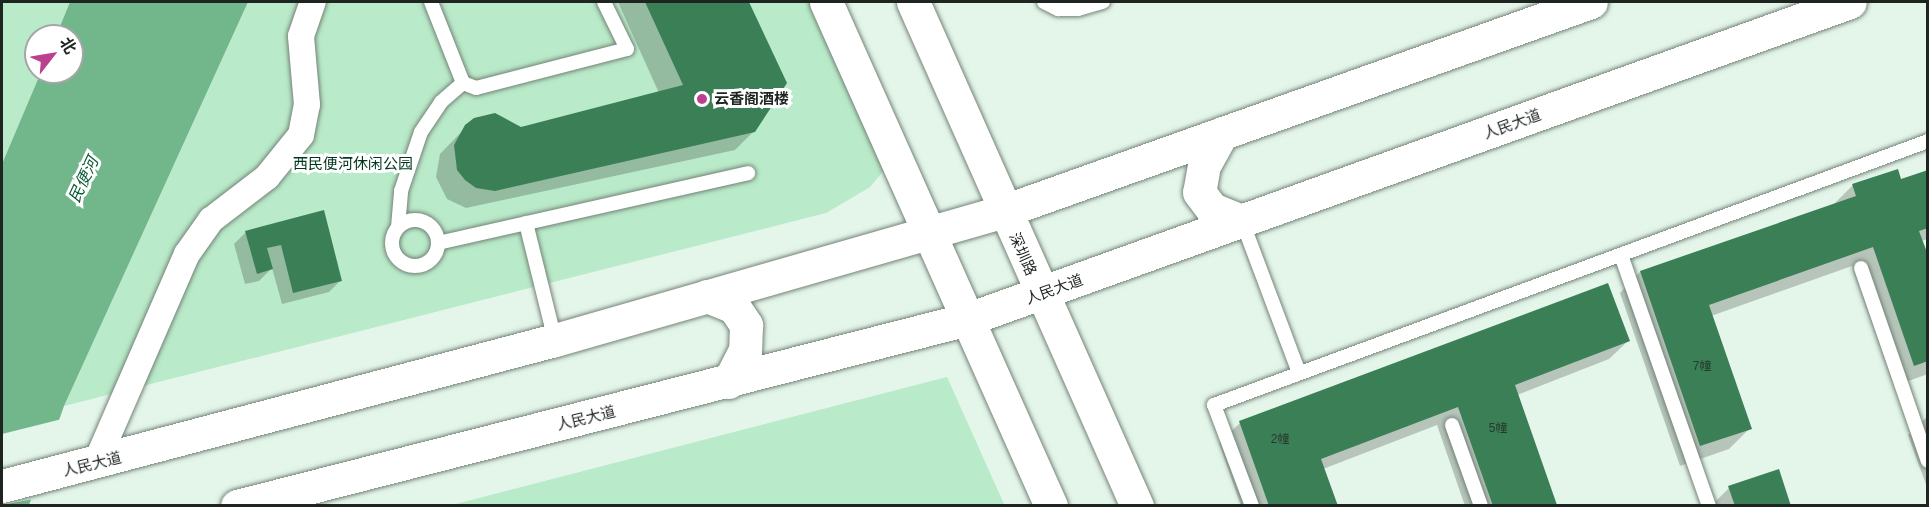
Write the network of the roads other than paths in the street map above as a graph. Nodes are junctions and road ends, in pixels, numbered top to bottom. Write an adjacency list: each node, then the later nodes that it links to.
1 (313, 2): 30 (street)
2 (431, 2): 10 (lane)
3 (604, 2): 10 (lane)
4 (826, 2): 18 (main road)
5 (913, 2): 14 (main road, 深圳路)
6 (1044, 2): 7 (lane)
7 (1103, 2)
8 (1591, 2): 11 (main road, 人民大道)
9 (1850, 2): 15 (main road, 人民大道)
10 (463, 83): 17 (lane)
11 (1222, 133): 14 (main road, 人民大道); 15 (main road)
12 (1928, 141): 20 (lane)
13 (748, 173): 16 (lane)
14 (1004, 211): 18 (main road, 人民大道); 22 (main road, 深圳路)
15 (1242, 221): 22 (main road, 人民大道); 26 (lane)
16 (526, 223): 19 (lane); 25 (lane)
17 (398, 227): 19 (lane); 19 (lane)
18 (927, 234): 23 (main road, 人民大道); 24 (main road)
19 (438, 243)
20 (1621, 255): 26 (lane); 37 (lane)
21 (1861, 268): 29 (lane)
22 (1041, 294): 24 (main road, 人民大道); 34 (main road, 深圳路)
23 (707, 296): 25 (main road, 人民大道); 27 (main road)
24 (968, 319): 27 (main road, 人民大道); 33 (main road)
25 (555, 340): 30 (main road, 人民大道)
26 (1299, 373): 35 (lane)
27 (729, 382): 32 (main road, 人民大道)
28 (1452, 425): 36 (lane)
29 (1928, 462)
30 (84, 466): 31 (main road, 人民大道)
31 (2, 486)
32 (237, 506)
33 (1051, 506)
34 (1137, 506)
35 (1252, 506)
36 (1480, 506)
37 (1709, 506)

